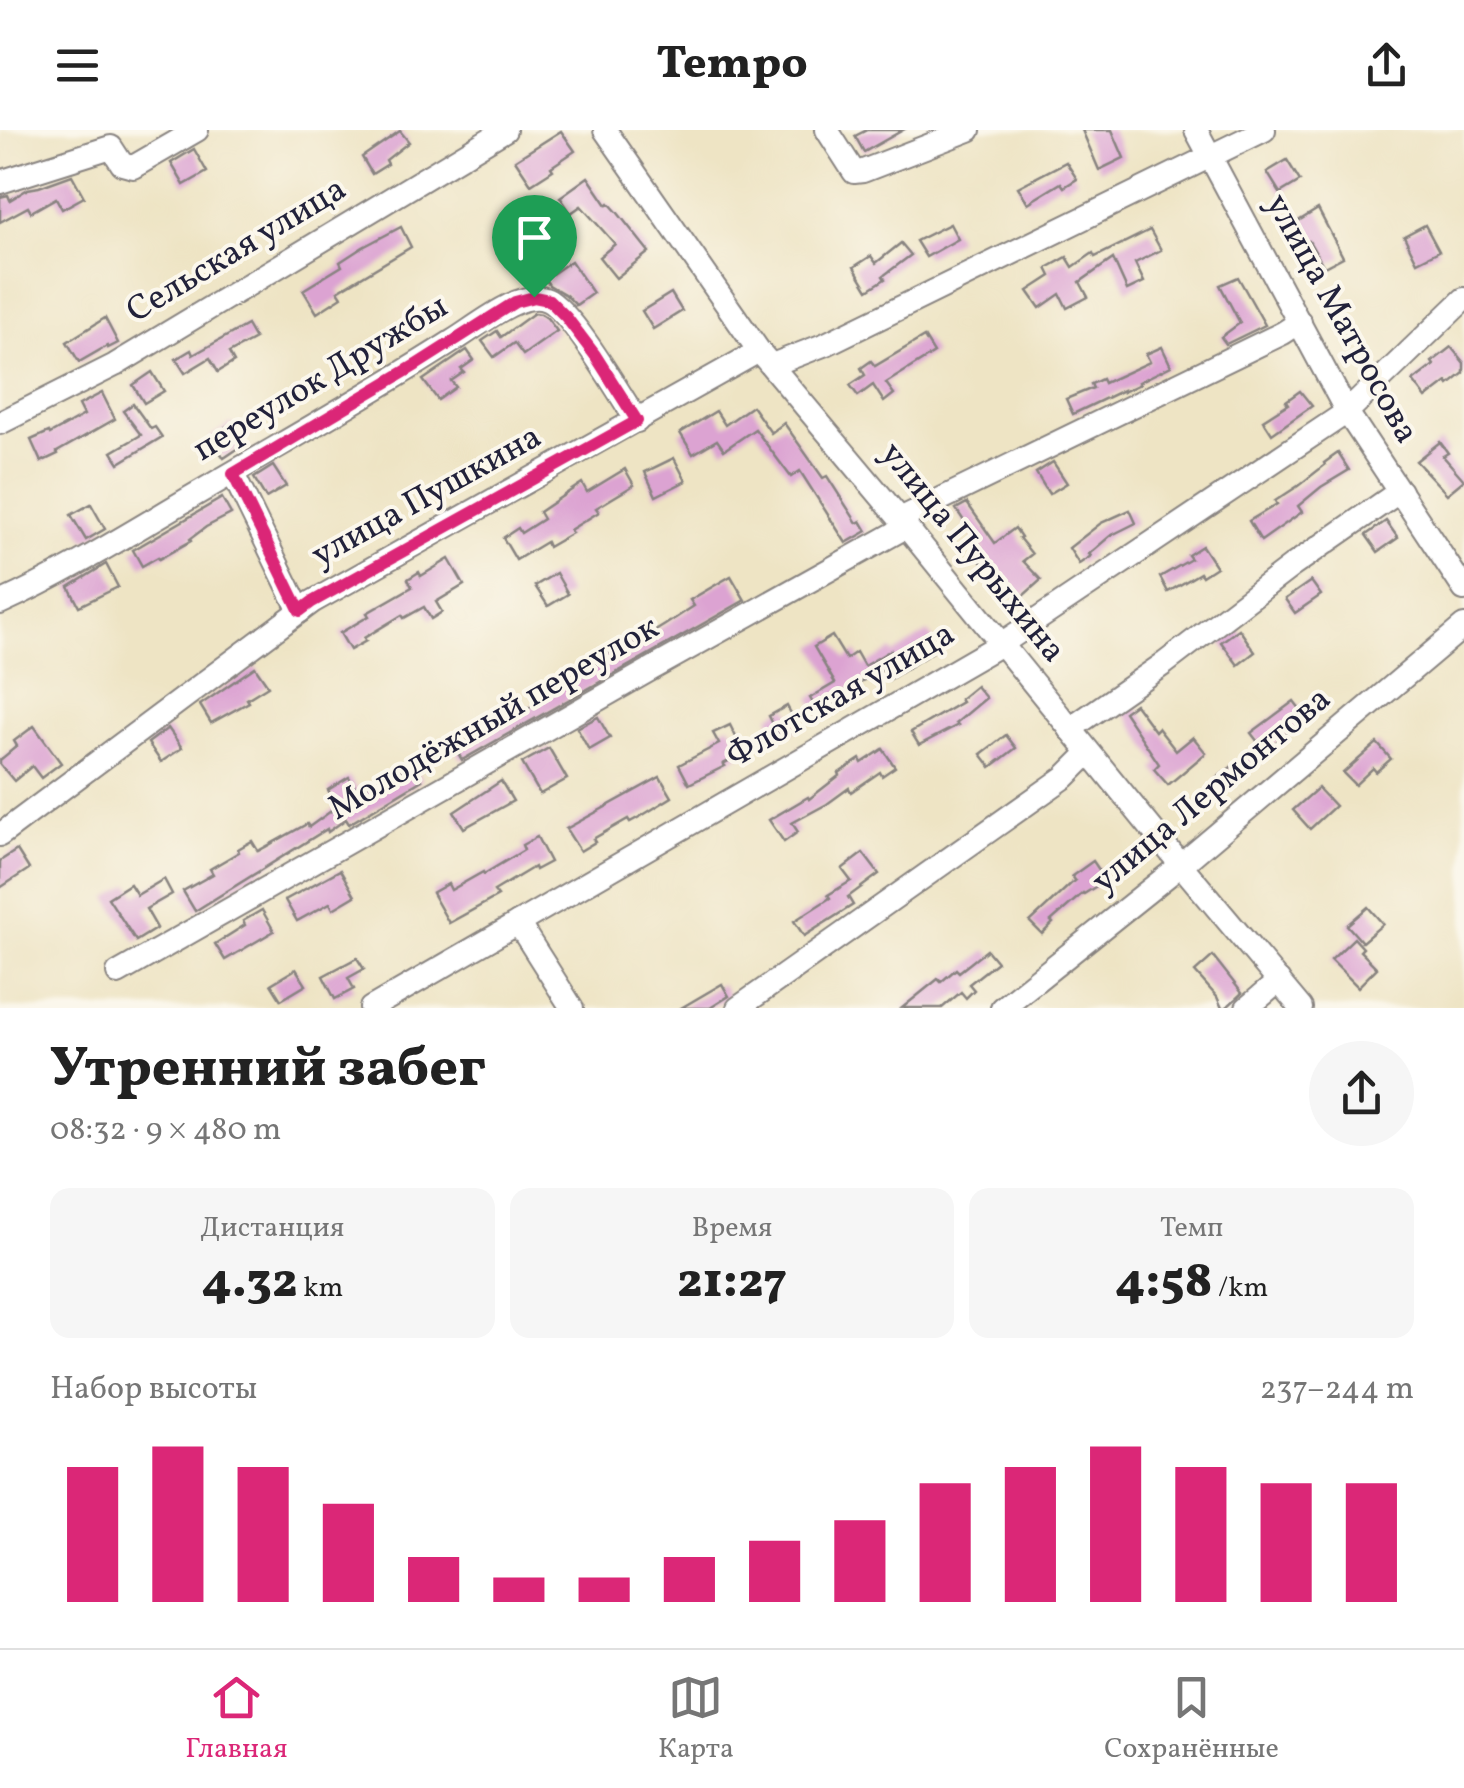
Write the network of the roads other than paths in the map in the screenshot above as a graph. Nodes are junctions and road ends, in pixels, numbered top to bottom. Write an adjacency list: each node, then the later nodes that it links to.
1 (198, 130): 8 (street)
2 (505, 130): 16 (street, Сельская улица)
3 (604, 130): 13 (street, улица Пурыхина)
4 (826, 130): 5 (street)
5 (970, 130)
6 (1196, 130): 9 (street, улица Матросова)
7 (1264, 130): 9 (street, улица Пушкина)
8 (109, 139): 10 (street)
9 (1211, 157): 12 (street, улица Матросова); 13 (street, улица Пушкина)
10 (0, 182)
11 (1464, 299): 14 (street, Флотская улица)
12 (1300, 322): 14 (street, улица Матросова); 19 (street, Молодёжный переулок)
13 (766, 358): 15 (street, улица Пушкина); 19 (street, улица Пурыхина)
14 (1347, 412): 18 (street, улица Матросова); 24 (street, Флотская улица)
15 (637, 421): 17 (street, переулок Дружбы); 22 (street, улица Пушкина)
16 (0, 424)
17 (233, 474): 21 (street, переулок Дружбы); 22 (street)
18 (1400, 492): 20 (street, улица Матросова); 25 (street)
19 (903, 523): 24 (street, улица Пурыхина); 30 (street, Молодёжный переулок)
20 (1464, 589)
21 (0, 603)
22 (300, 611): 27 (street, улица Пушкина)
23 (1464, 626): 28 (street, улица Лермонтова)
24 (1001, 644): 25 (street, улица Пурыхина); 29 (street, Флотская улица)
25 (1070, 729): 26 (street, улица Пурыхина)
26 (1090, 753): 28 (street, улица Пурыхина); 34 (street)
27 (0, 835)
28 (1180, 865): 31 (street, улица Пурыхина); 35 (street, улица Лермонтова)
29 (518, 923): 32 (street, Флотская улица); 33 (street)
30 (118, 973)
31 (1279, 981): 36 (street); 37 (street, улица Пурыхина)
32 (371, 1008)
33 (572, 1008)
34 (738, 1008)
35 (1002, 1008)
36 (1247, 1008)
37 (1301, 1008)

